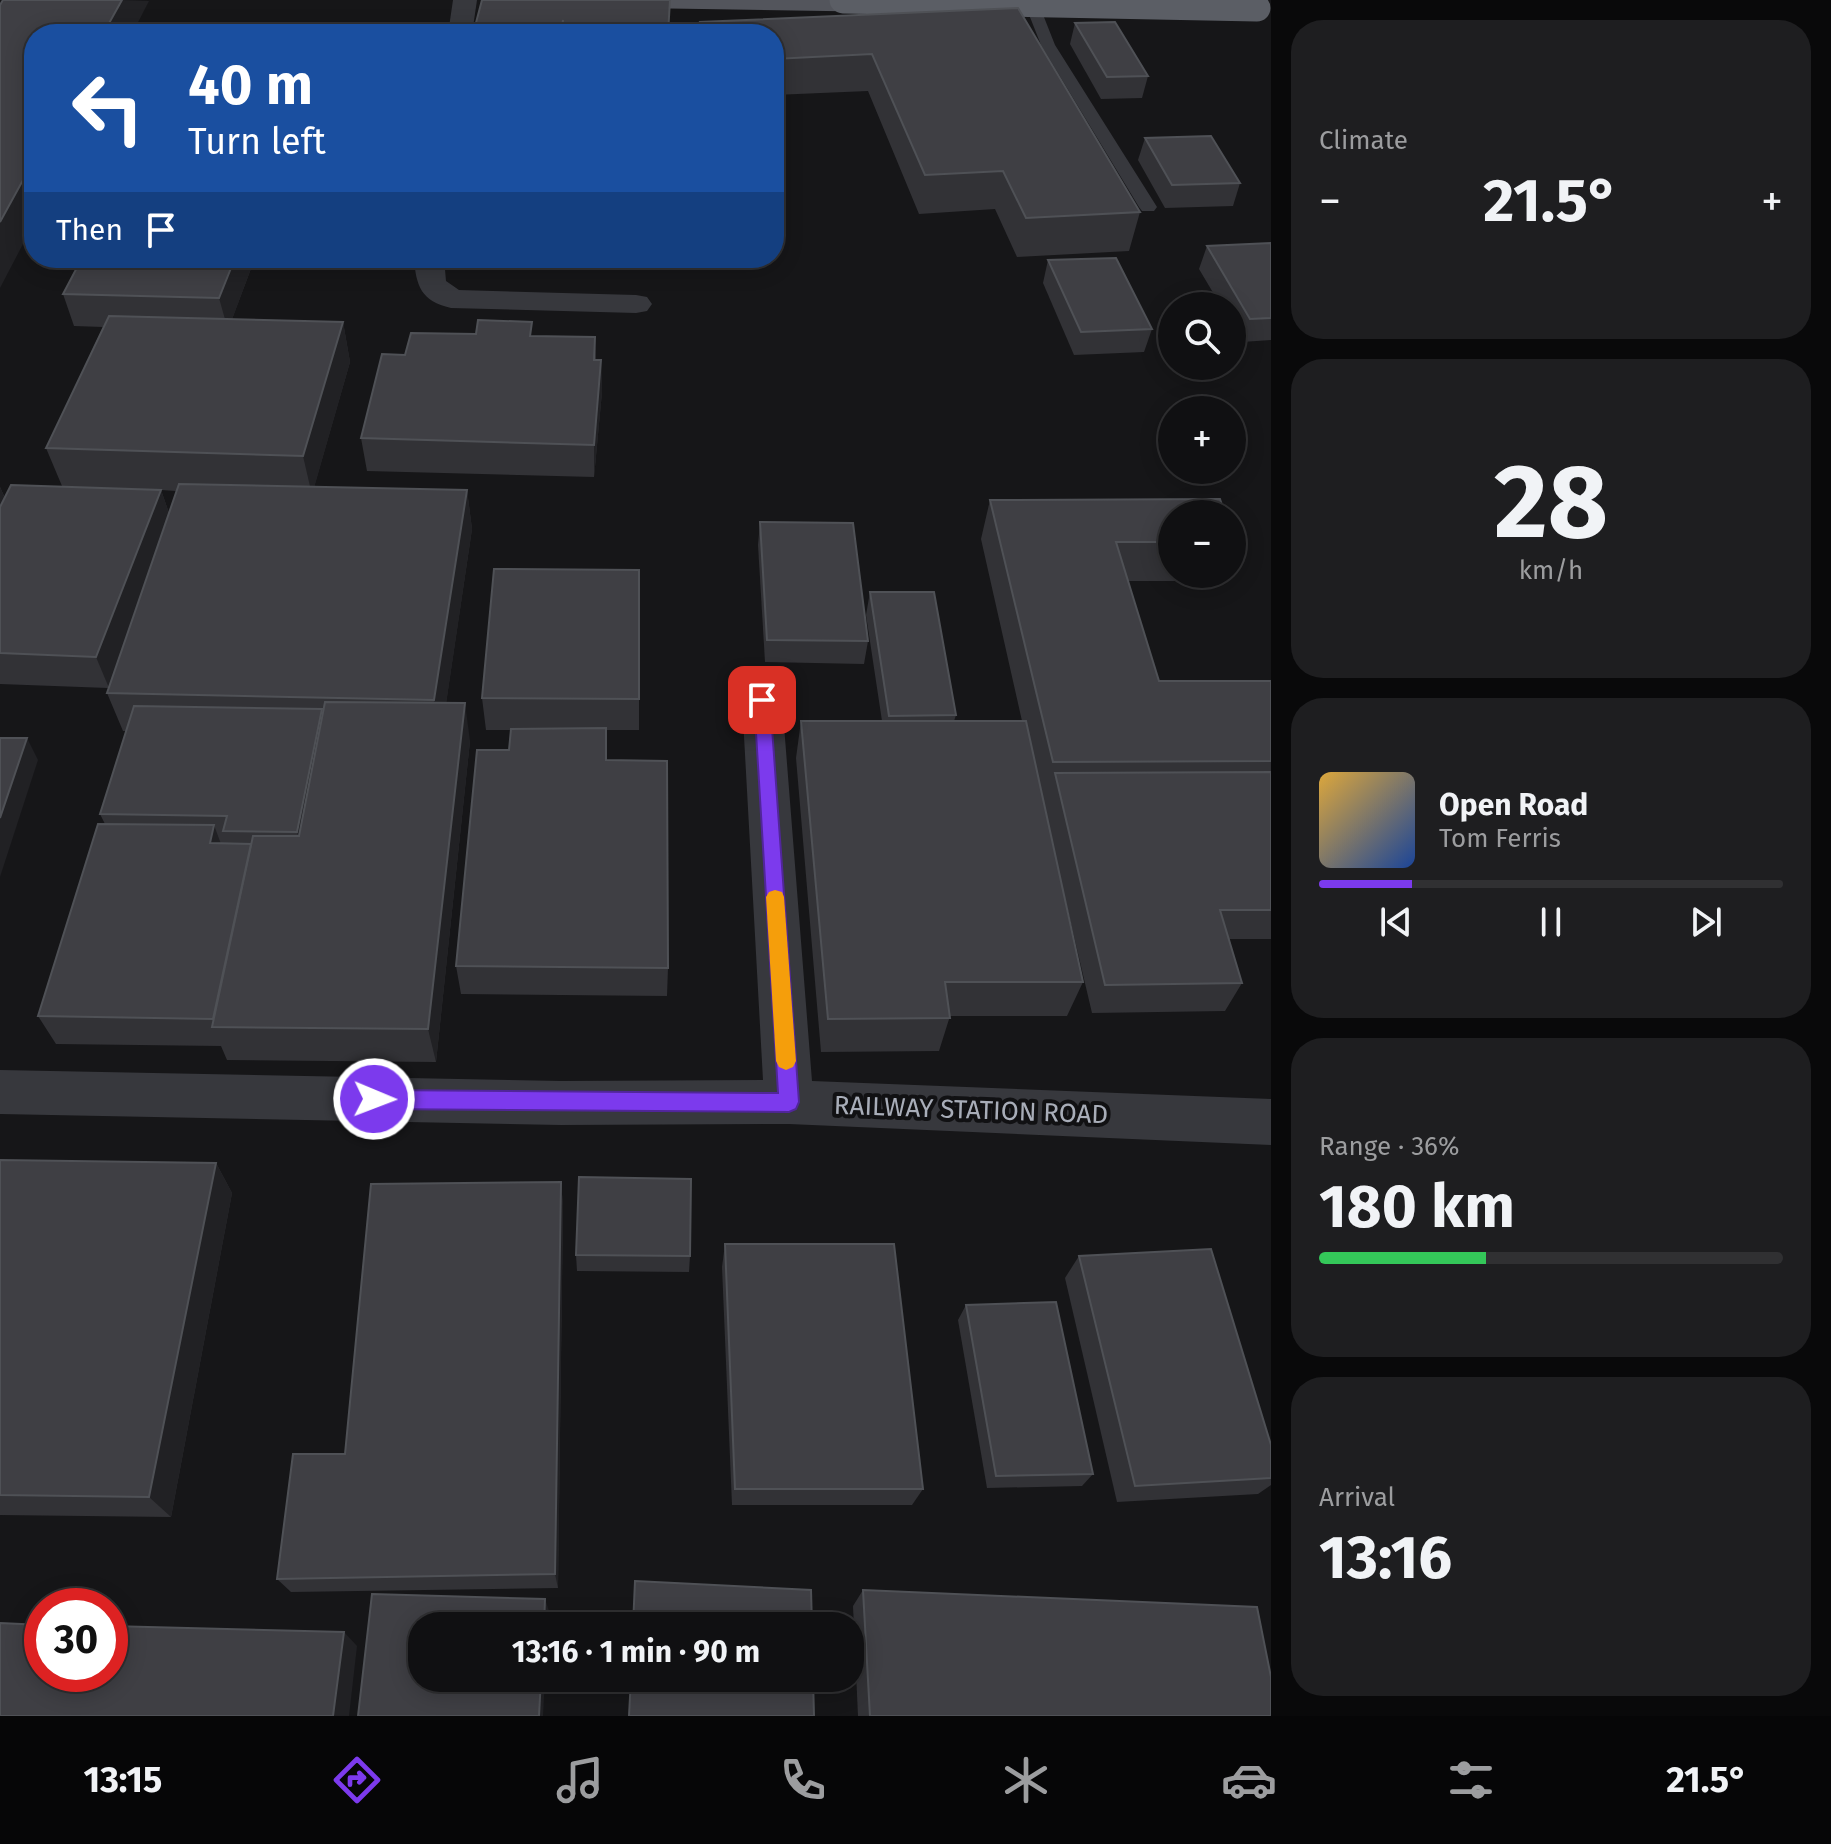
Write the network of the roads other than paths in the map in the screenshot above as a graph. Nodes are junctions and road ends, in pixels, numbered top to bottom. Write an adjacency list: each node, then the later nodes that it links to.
1 (465, 0): 6 (street)
2 (576, 0): 5 (main road)
3 (843, 0): 4 (highway, bridge)
4 (1246, 4): 5 (main road)
5 (1033, 7): 7 (lane)
6 (461, 24)
7 (1148, 207)
8 (430, 268): 9 (street)
9 (636, 304)
10 (762, 700): 12 (street)
11 (0, 1092): 12 (street, RAILWAY STATION ROAD)
12 (789, 1102): 13 (street, RAILWAY STATION ROAD)
13 (1271, 1122)

